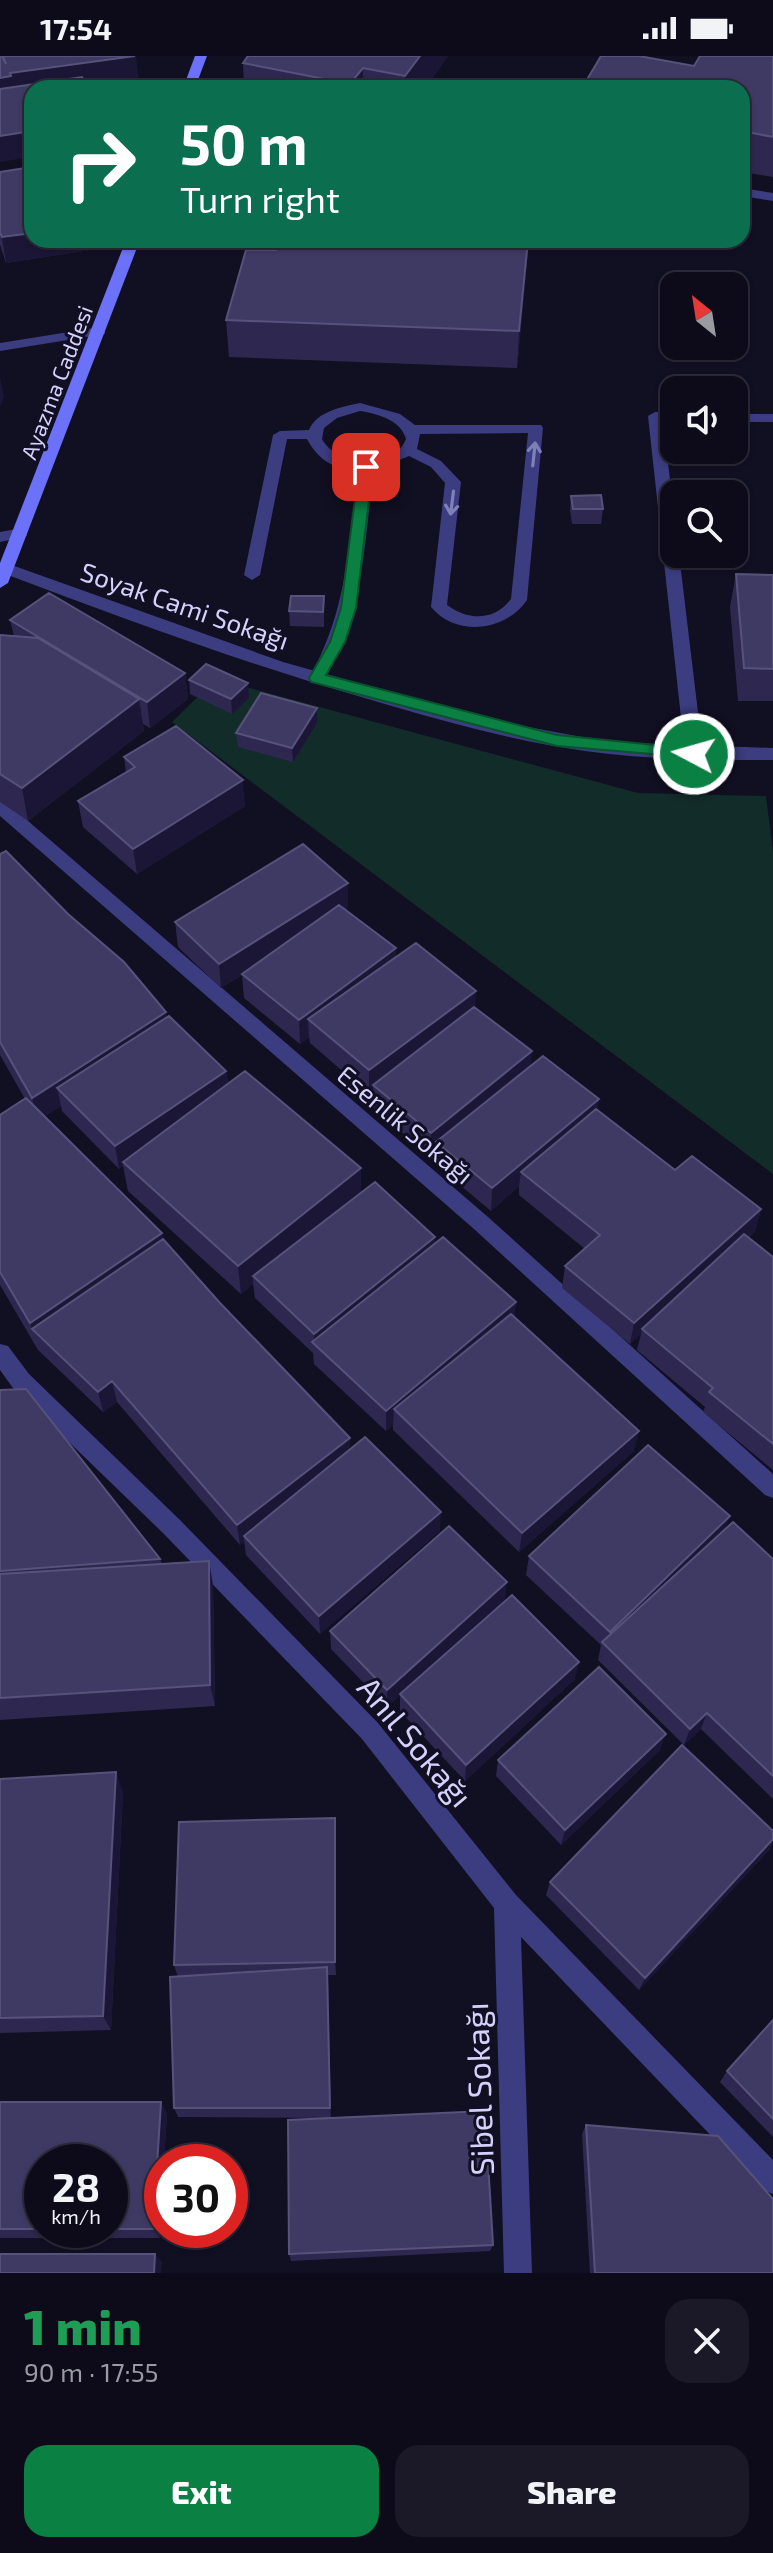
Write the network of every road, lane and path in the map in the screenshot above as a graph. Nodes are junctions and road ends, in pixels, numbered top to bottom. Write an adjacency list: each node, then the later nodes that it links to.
1 (201, 56): 2 (street)
2 (192, 80)
3 (750, 193): 4 (street)
4 (773, 197)
5 (130, 248): 6 (street, Ayazma Caddesi)
6 (100, 331): 7 (street); 17 (street, Ayazma Caddesi)
7 (0, 347)
8 (660, 416): 14 (street)
9 (748, 418): 10 (street)
10 (773, 418)
11 (411, 430): 12 (street); 13 (street); 13 (street, one-way to 11)
12 (314, 434): 16 (street); 19 (street)
13 (408, 450): 16 (street)
14 (660, 459)
15 (661, 464): 22 (street)
16 (366, 467): 21 (street)
17 (22, 533): 18 (street); 20 (street, Ayazma Caddesi)
18 (0, 537)
19 (252, 575)
20 (3, 576): 21 (street, Soyak Cami Sokağı)
21 (317, 678): 22 (street, Soyak Cami Sokağı)
22 (694, 754): 23 (street, Soyak Cami Sokağı)
23 (773, 754)
24 (0, 806): 26 (street, Esenlik Sokağı)
25 (0, 1353): 27 (street, Anıl Sokağı)
26 (773, 1488)
27 (507, 1904): 28 (street, Anıl Sokağı); 29 (street, Sibel Sokağı)
28 (773, 2180)
29 (518, 2273)

